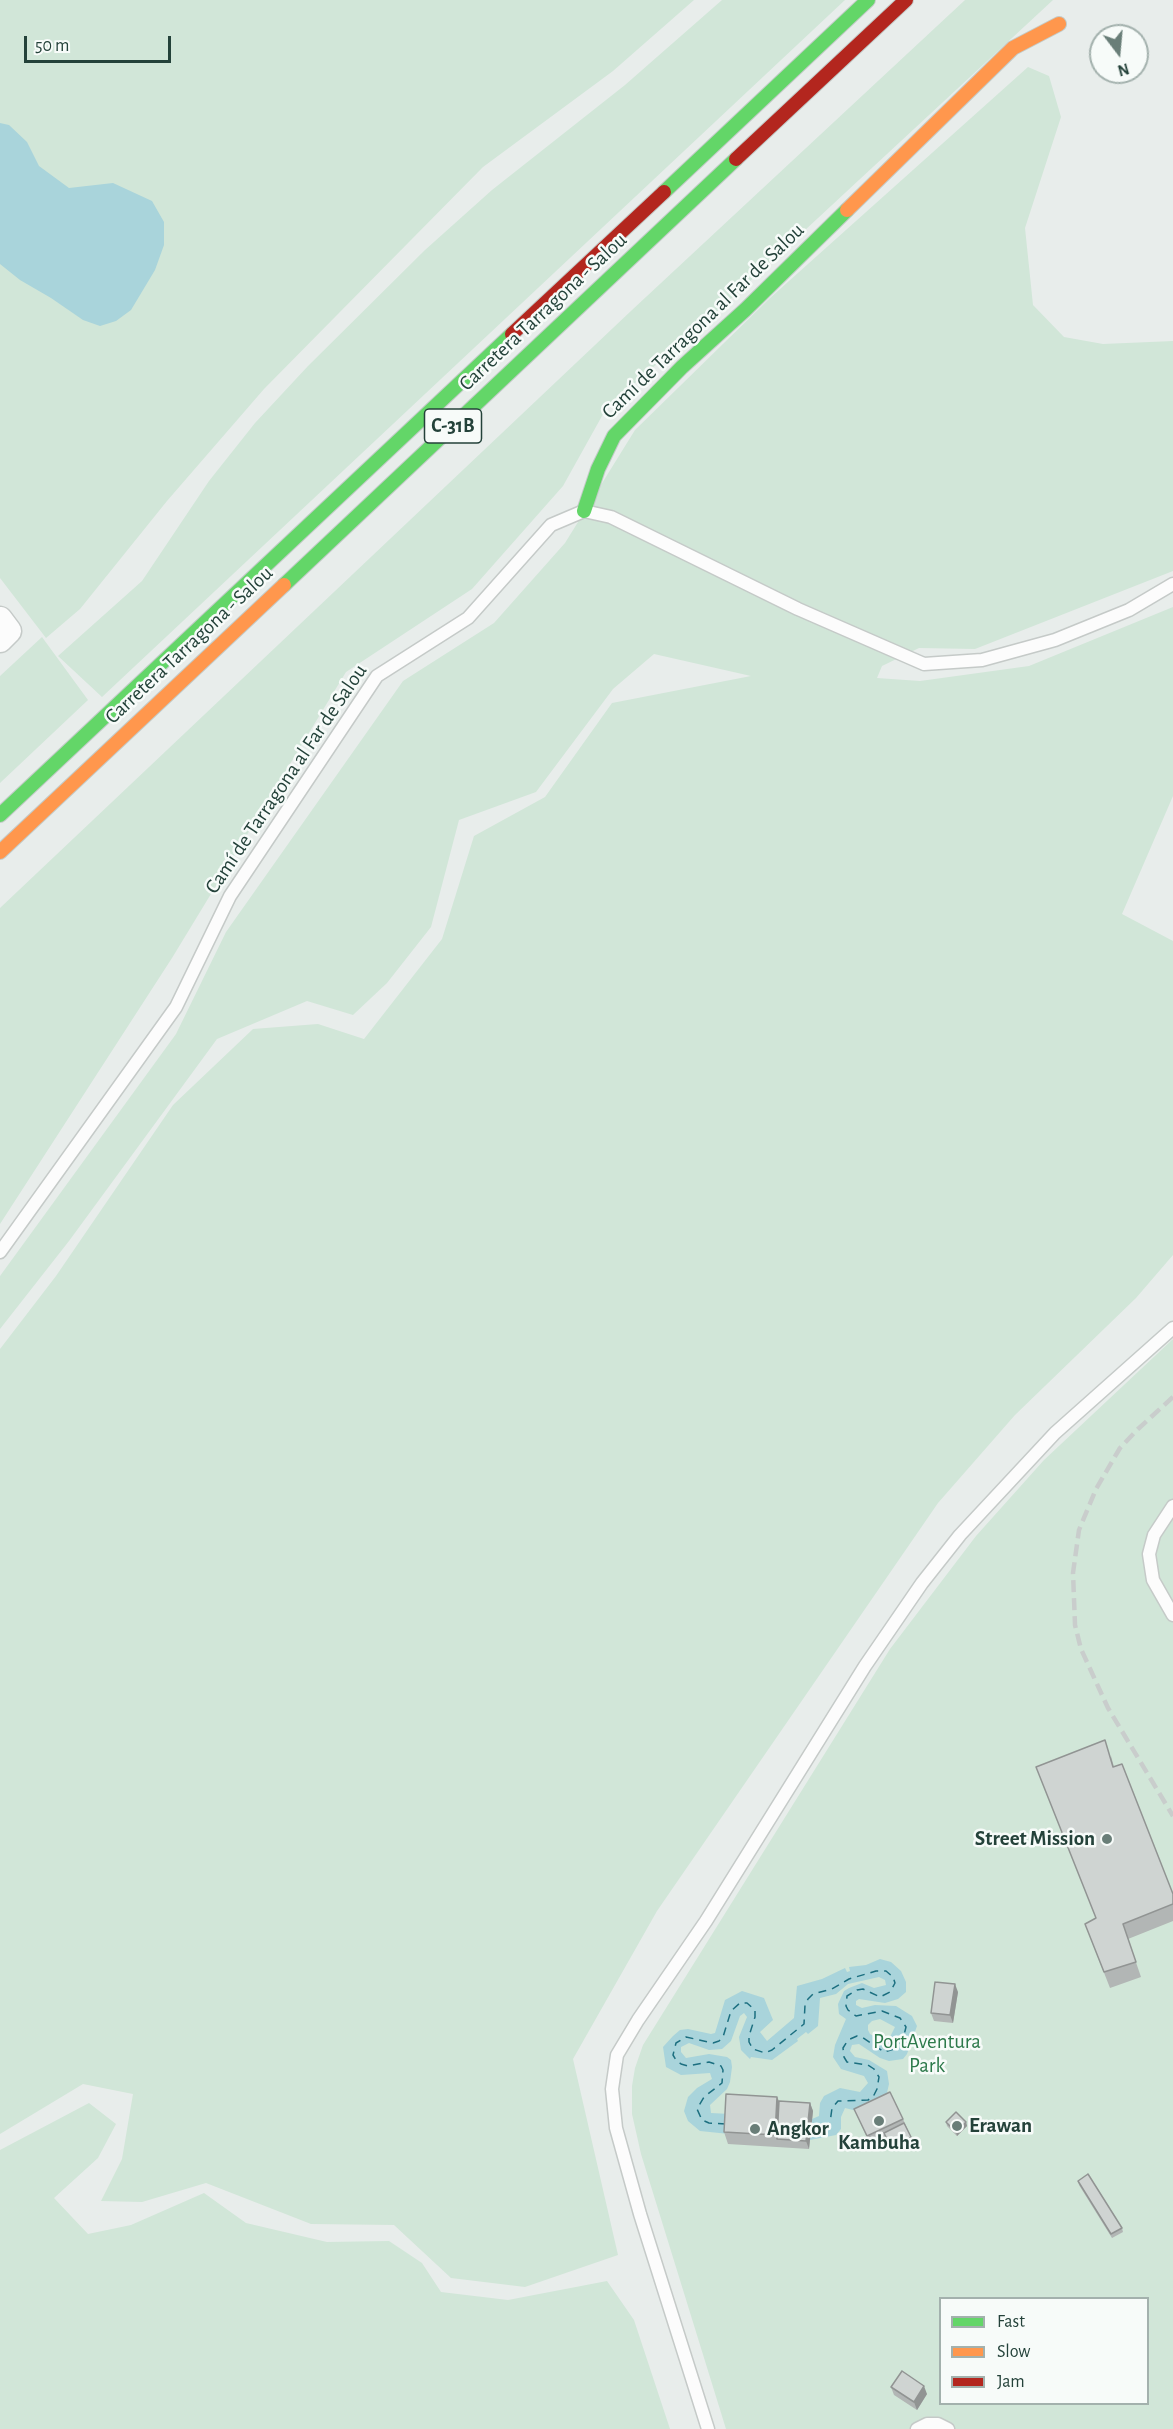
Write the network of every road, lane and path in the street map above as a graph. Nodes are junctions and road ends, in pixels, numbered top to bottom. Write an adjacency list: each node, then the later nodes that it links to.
1 (868, 0): 6 (main road, Carretera Tarragona - Salou / C-31B)
2 (906, 0): 7 (main road, Carretera Tarragona - Salou / C-31B)
3 (1059, 24): 4 (main road, Camí de Tarragona al Far de Salou)
4 (584, 511): 5 (lane); 8 (lane, Camí de Tarragona al Far de Salou)
5 (1173, 584)
6 (0, 815)
7 (0, 852)
8 (0, 1252)
9 (1173, 1328): 12 (lane)
10 (1173, 1506): 11 (lane)
11 (1173, 1615)
12 (708, 2429)
13 (917, 2429): 14 (lane)
14 (948, 2429)

